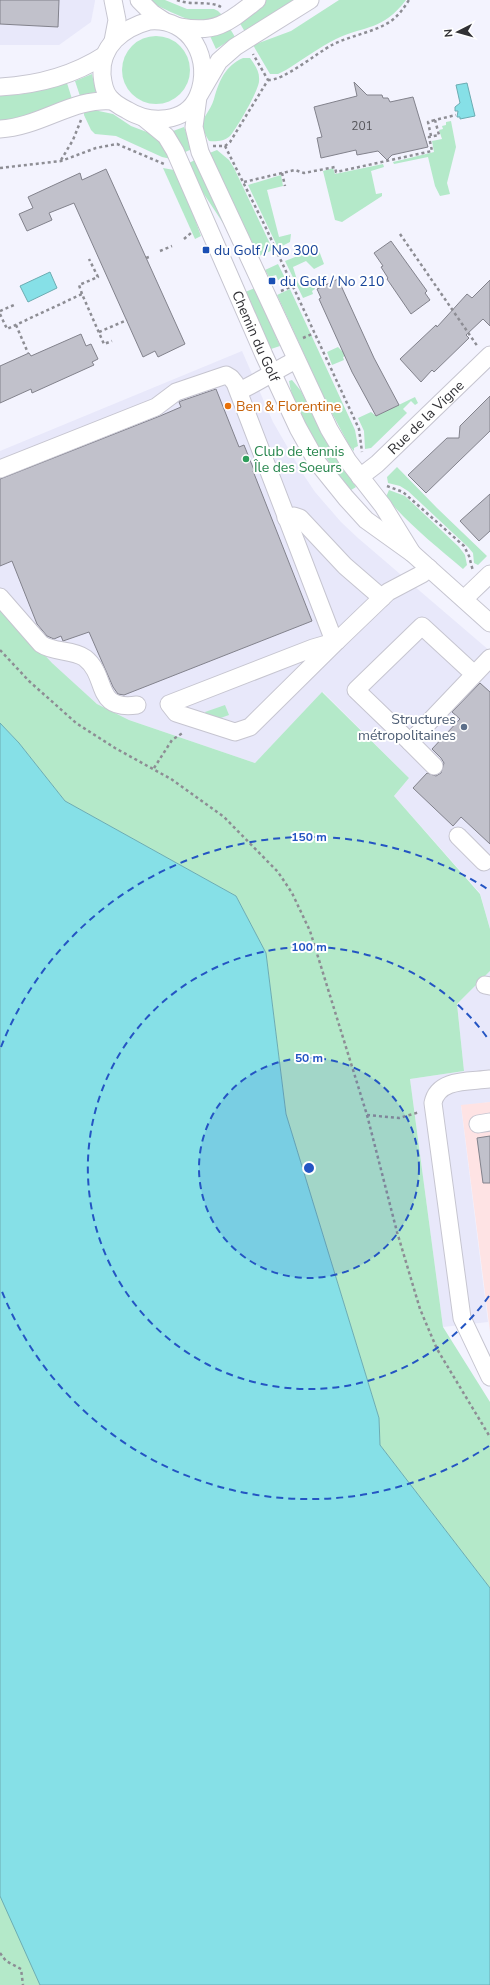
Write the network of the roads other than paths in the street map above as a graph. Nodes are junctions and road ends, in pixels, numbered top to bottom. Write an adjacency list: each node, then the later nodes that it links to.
1 (113, 0): 7 (street)
2 (139, 0): 5 (street)
3 (257, 0): 6 (street)
4 (310, 0): 9 (street)
5 (164, 21): 6 (street); 7 (street)
6 (181, 27): 9 (street)
7 (109, 48): 8 (street); 10 (street)
8 (0, 87)
9 (198, 97): 11 (street); 13 (street, Chemin du Golf)
10 (113, 101): 11 (street); 12 (street)
11 (144, 118): 14 (street, Chemin du Golf)
12 (0, 129)
13 (254, 266): 14 (street); 16 (street, Chemin du Golf)
14 (229, 277): 17 (street, Chemin du Golf)
15 (484, 351): 20 (street, Rue de la Vigne)
16 (296, 360): 17 (street); 20 (street, Chemin du Golf)
17 (272, 372): 18 (street); 22 (street, Chemin du Golf)
18 (238, 391): 19 (street); 21 (street)
19 (0, 469)
20 (360, 477): 22 (street, Chemin du Golf)
21 (286, 518): 26 (street); 29 (street)
22 (412, 553): 23 (street, Chemin du Golf)
23 (429, 568): 26 (street); 27 (street, Chemin du Golf)
24 (490, 574): 27 (street)
25 (0, 597): 32 (street)
26 (382, 598): 29 (street)
27 (464, 599): 28 (street, Chemin du Golf)
28 (490, 623)
29 (337, 641): 29 (street)
30 (490, 658): 31 (street)
31 (474, 674): 33 (street); 33 (street)
32 (137, 705)
33 (410, 742): 34 (street)
34 (434, 766)
35 (458, 836): 36 (street)
36 (483, 863)
37 (490, 1079): 38 (street)
38 (490, 1377)

